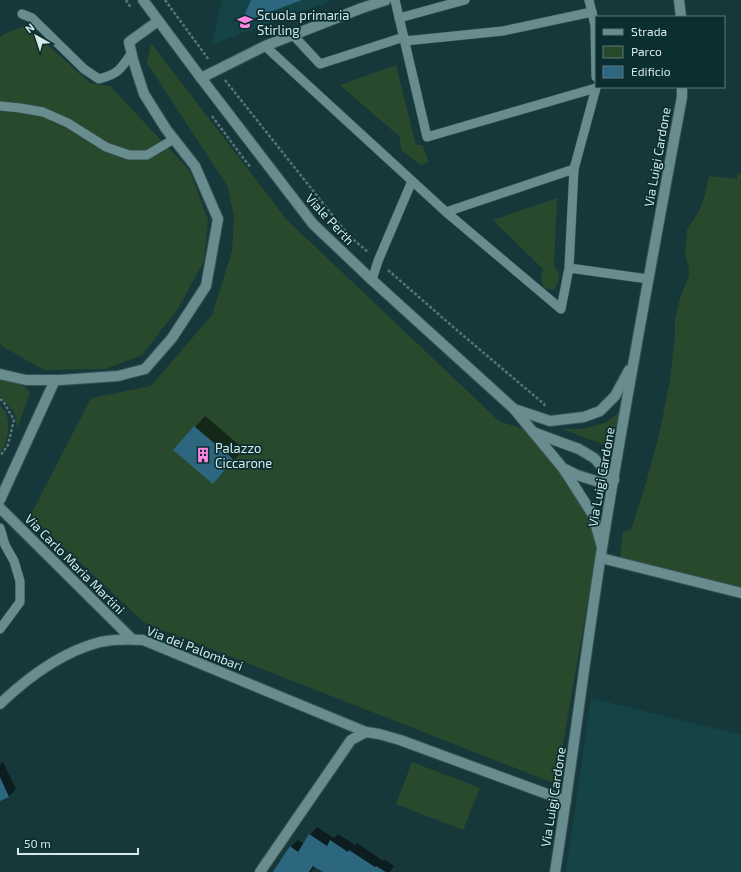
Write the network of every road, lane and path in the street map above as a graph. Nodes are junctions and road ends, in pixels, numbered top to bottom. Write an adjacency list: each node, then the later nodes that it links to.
1 (142, 0): 14 (street, Viale Perth)
2 (165, 0): 20 (path)
3 (386, 0): 16 (street)
4 (395, 0): 13 (lane)
5 (465, 0): 13 (lane)
6 (589, 0): 9 (lane)
7 (674, 0): 11 (lane)
8 (679, 0): 12 (street)
9 (592, 12): 15 (lane); 17 (lane)
10 (22, 14): 19 (lane)
11 (681, 16)
12 (681, 16)
13 (399, 18): 17 (lane)
14 (158, 21): 19 (street); 21 (street, Viale Perth)
15 (595, 25)
16 (293, 35): 17 (lane); 18 (street)
17 (404, 39): 22 (lane)
18 (265, 46): 20 (street); 27 (lane)
19 (131, 54): 25 (street)
20 (218, 71): 21 (street); 29 (path)
21 (201, 78): 32 (street, Viale Perth)
22 (596, 88): 26 (lane)
23 (682, 88): 31 (street, Via Luigi Cardone)
24 (0, 106): 25 (lane)
25 (174, 139): 35 (street)
26 (574, 170): 28 (lane); 30 (lane)
27 (412, 181): 28 (lane); 29 (lane)
28 (446, 212): 30 (lane)
29 (378, 261): 32 (lane); 38 (path)
30 (569, 268): 31 (lane)
31 (648, 279): 33 (street, Via Luigi Cardone)
32 (372, 280): 37 (street, Viale Perth)
33 (633, 362): 38 (street, Viale Perth); 42 (street, Via Luigi Cardone)
34 (0, 374): 35 (street)
35 (55, 380): 43 (street)
36 (0, 399): 40 (path)
37 (514, 409): 38 (street, Viale Perth); 39 (street, Viale Perth)
38 (550, 422)
39 (532, 432): 41 (street, Viale Perth); 42 (street)
40 (0, 456)
41 (562, 467): 42 (street, Viale Perth); 46 (street, Viale Perth)
42 (614, 480): 46 (street, Via Luigi Cardone)
43 (0, 500)
44 (0, 508): 49 (street, Via Carlo Maria Martini)
45 (0, 528): 48 (lane)
46 (601, 553): 47 (street); 52 (street, Via Luigi Cardone)
47 (741, 593)
48 (0, 629)
49 (132, 639): 50 (street, Via dei Palombari); 51 (street, Via dei Palombari)
50 (0, 704)
51 (366, 732): 52 (street, Via dei Palombari); 53 (street)
52 (566, 801): 54 (street, Via Luigi Cardone)
53 (260, 872)
54 (554, 872)

